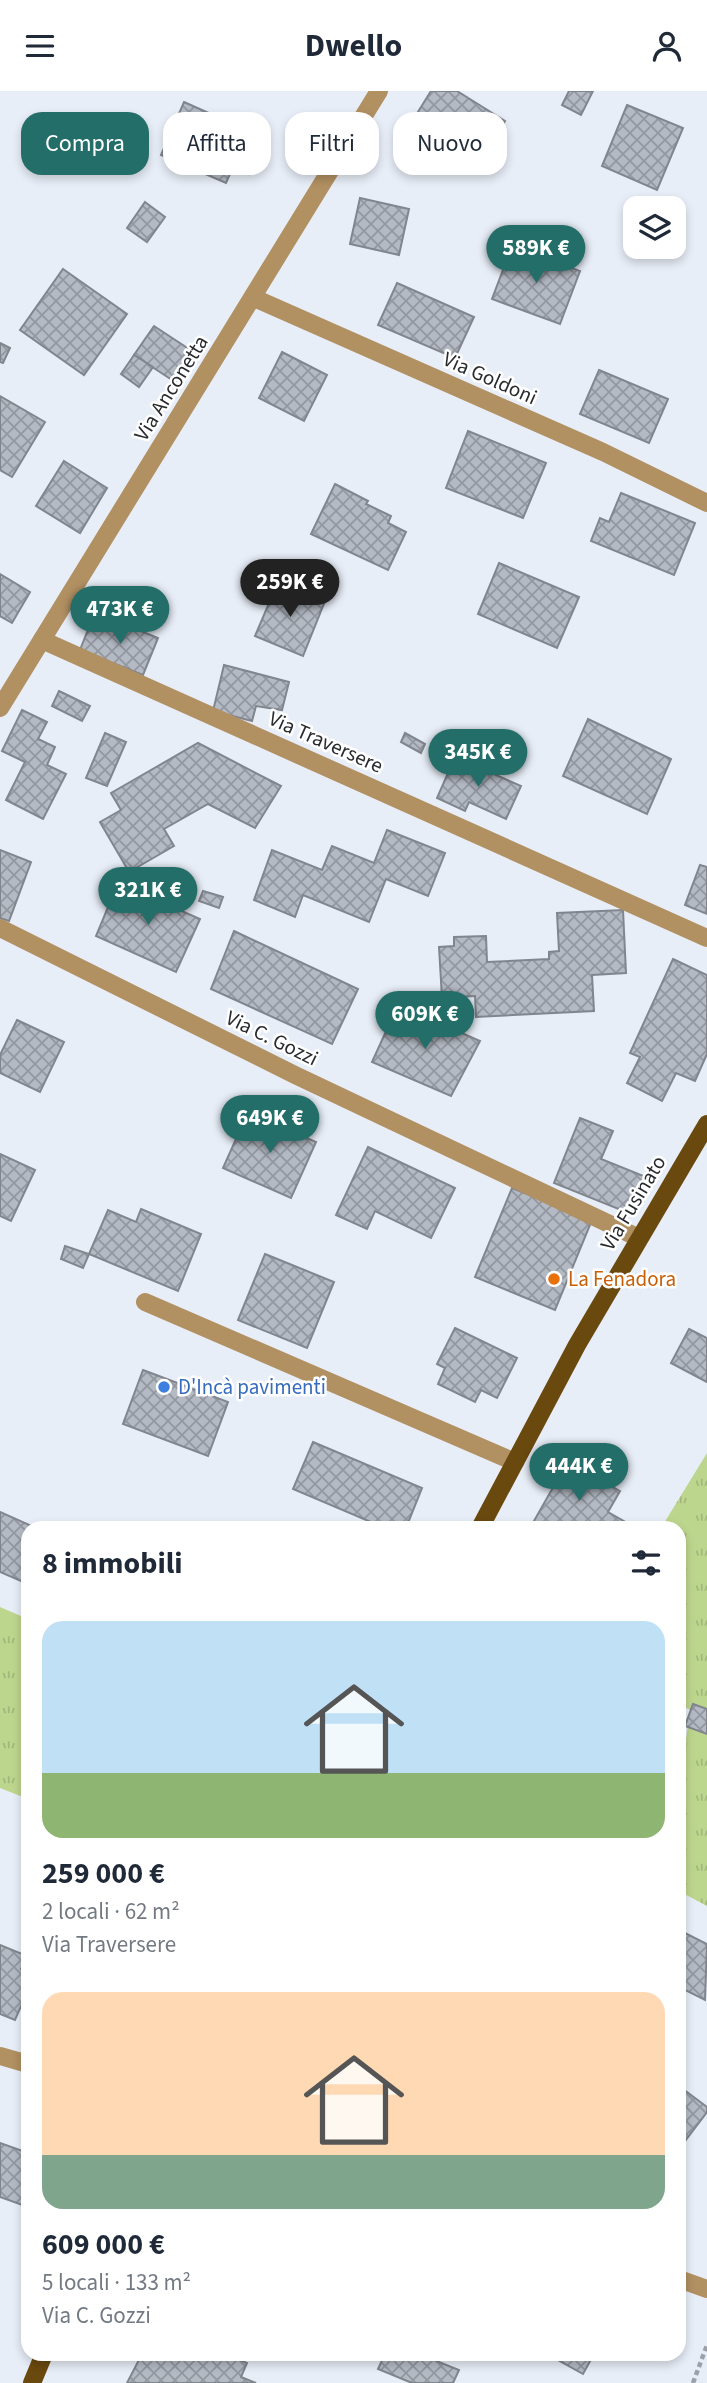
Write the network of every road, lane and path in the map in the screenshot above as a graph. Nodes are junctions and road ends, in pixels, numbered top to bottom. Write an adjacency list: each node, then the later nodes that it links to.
1 (379, 91): 2 (street, Via Anconetta)
2 (254, 298): 3 (street, Via Goldoni); 4 (street, Via Anconetta)
3 (707, 503)
4 (42, 640): 5 (street, Via Anconetta); 7 (street, Via Traversere)
5 (0, 708)
6 (0, 928): 9 (street, Via C. Gozzi)
7 (707, 938)
8 (707, 1124): 9 (main road, Via Fusinato)
9 (639, 1238): 11 (main road, Via Fusinato)
10 (145, 1301): 11 (street)
11 (515, 1462): 12 (main road, Via Fusinato)
12 (484, 1521)
13 (0, 2056): 14 (street)
14 (21, 2062)
15 (686, 2282): 16 (street)
16 (707, 2289)
17 (707, 2345): 20 (path)
18 (41, 2361): 19 (main road)
19 (32, 2383)
20 (693, 2383)

